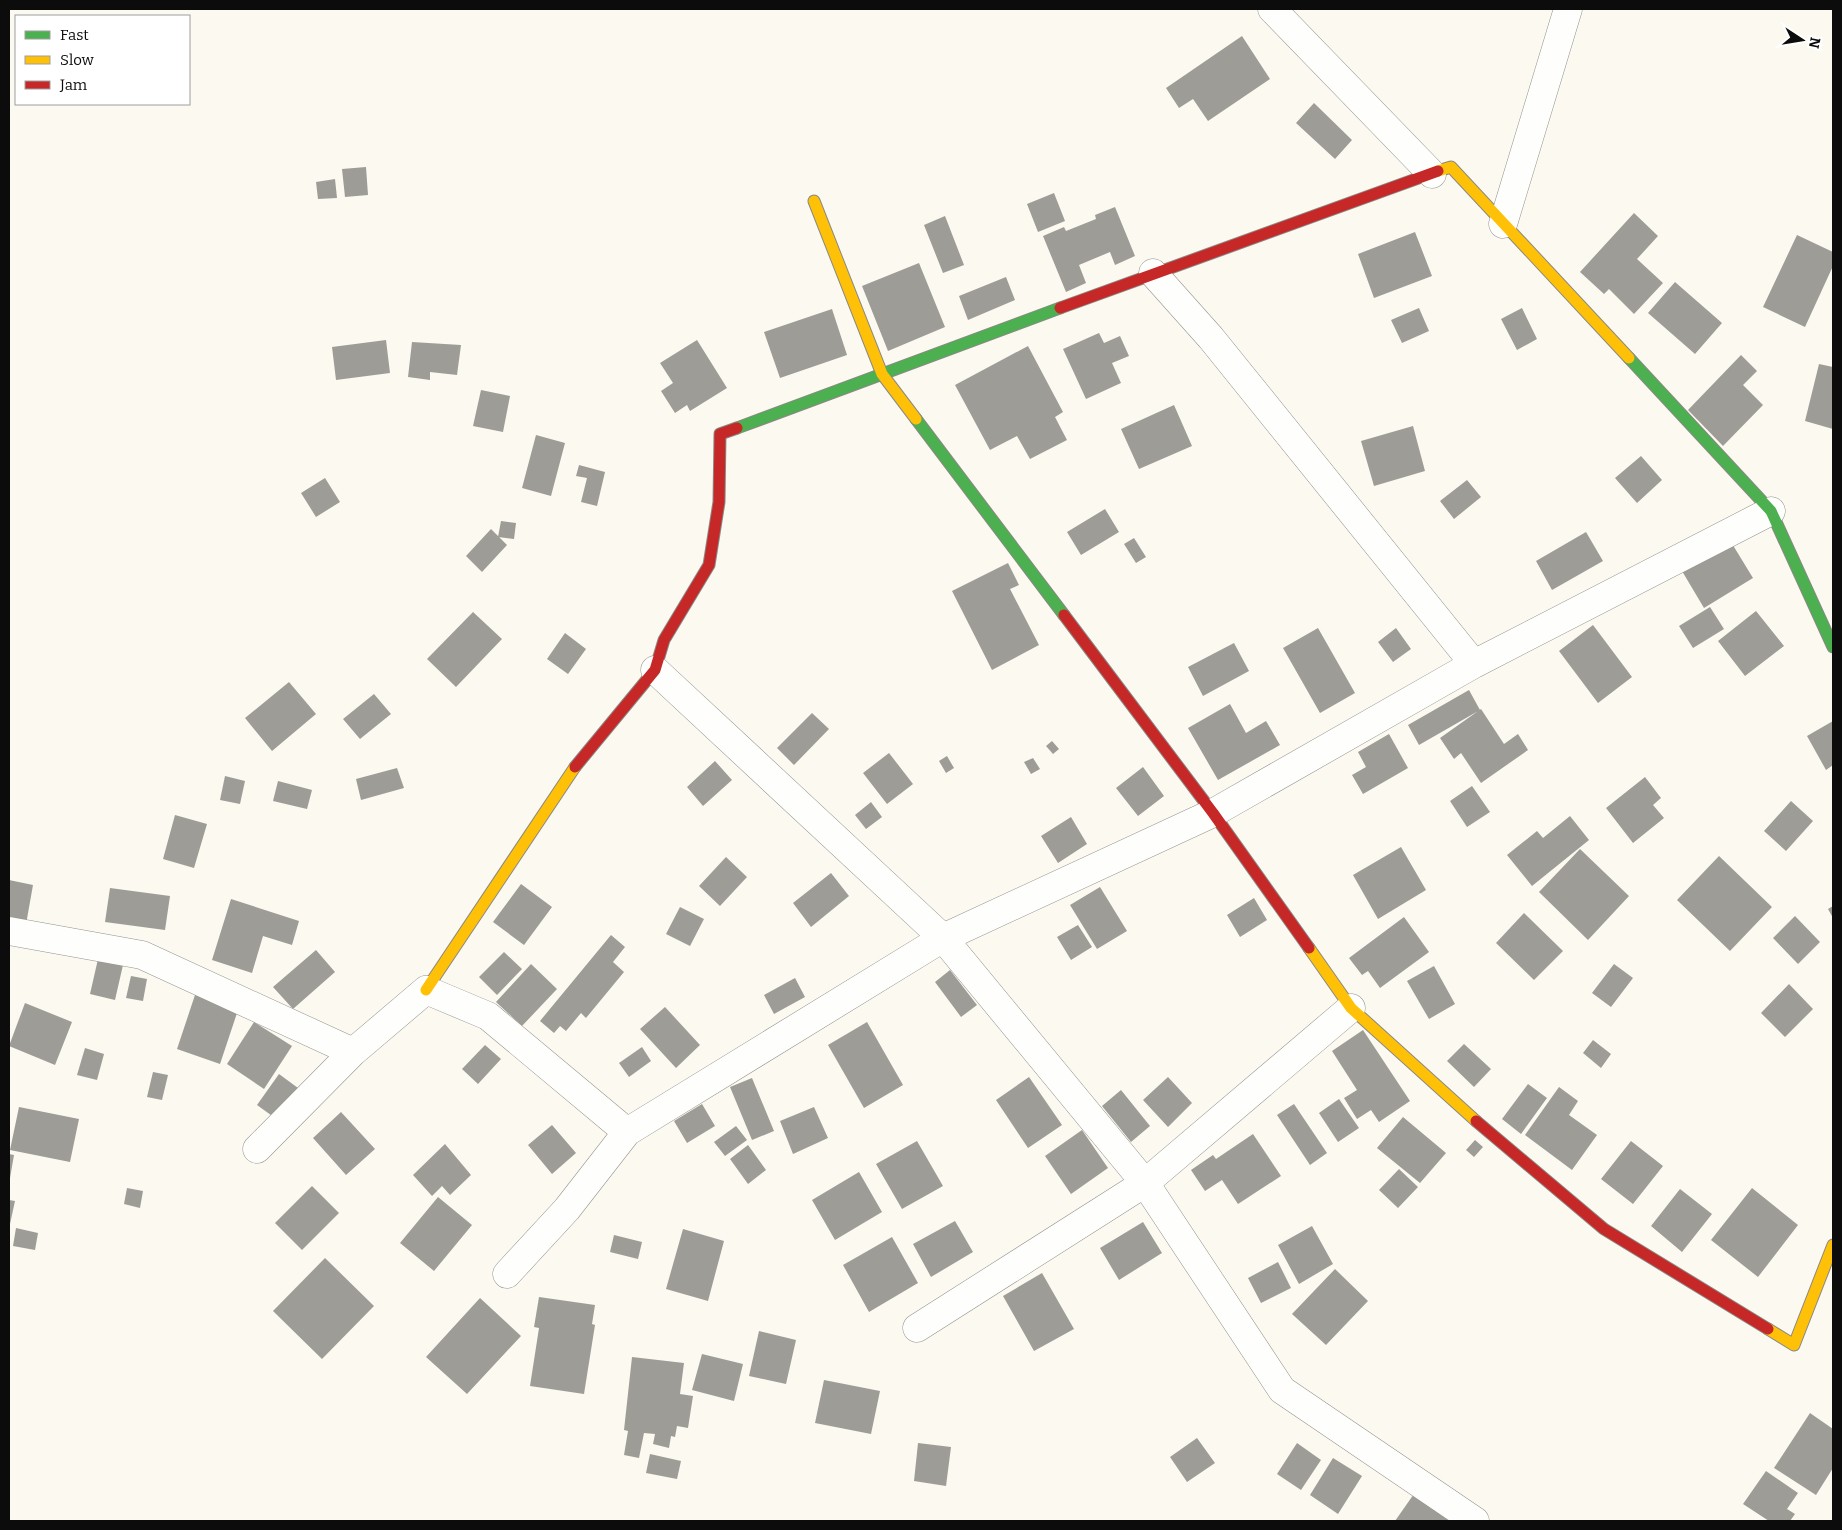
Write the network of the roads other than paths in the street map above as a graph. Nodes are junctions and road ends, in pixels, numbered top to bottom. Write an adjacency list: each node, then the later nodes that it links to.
1 (1272, 9): 3 (street)
2 (1568, 9): 5 (street)
3 (1432, 174): 5 (street); 6 (street)
4 (814, 201): 7 (street)
5 (1503, 224): 8 (street)
6 (1153, 273): 7 (street); 10 (street)
7 (882, 374): 11 (street); 12 (street)
8 (1771, 511): 9 (street); 10 (street)
9 (1833, 646)
10 (1474, 664): 12 (street)
11 (655, 670): 14 (street); 15 (street)
12 (1213, 813): 14 (street); 16 (street)
13 (9, 931): 17 (street)
14 (943, 938): 18 (street); 20 (street)
15 (426, 990): 17 (street); 18 (street)
16 (1351, 1008): 20 (street); 21 (street)
17 (353, 1052): 19 (street)
18 (627, 1132): 22 (street)
19 (257, 1149)
20 (1145, 1183): 23 (street); 24 (street)
21 (1833, 1245)
22 (507, 1274)
23 (917, 1328)
24 (1475, 1521)

